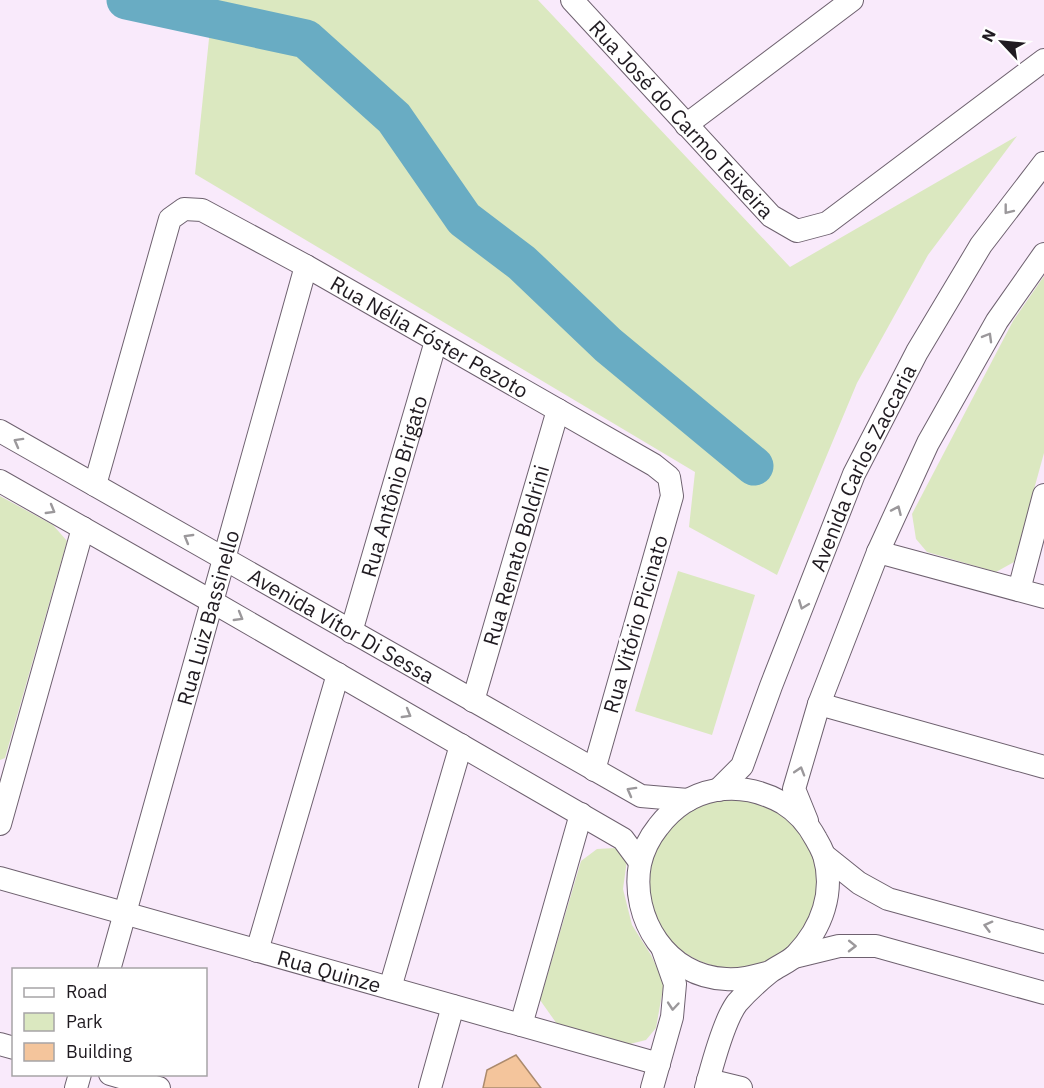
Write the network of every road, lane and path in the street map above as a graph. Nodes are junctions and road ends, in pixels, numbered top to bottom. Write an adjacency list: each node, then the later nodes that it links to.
1 (852, 0): 4 (street)
2 (582, 3): 4 (street, Rua José do Carmo Teixeira)
3 (1044, 60): 4 (street, Rua José do Carmo Teixeira)
4 (686, 124)
5 (1044, 163): 28 (street, Avenida Carlos Zaccaria, one-way to 28)
6 (1044, 254): 16 (street, one-way to 6)
7 (306, 266): 8 (street, Rua Nélia Fóster Pezoto); 13 (street, Rua Nélia Fóster Pezoto); 17 (street, Rua Luiz Bassinello)
8 (436, 341): 9 (street, Rua Nélia Fóster Pezoto); 21 (street, Rua Antônio Brigato)
9 (558, 410): 11 (street, Rua Nélia Fóster Pezoto); 23 (street, Rua Renato Boldrini)
10 (0, 431): 13 (street, Avenida Vítor Di Sessa, one-way to 10)
11 (669, 477): 27 (street, Rua Vitório Picinato)
12 (0, 481): 15 (street, Avenida Vítor Di Sessa, one-way to 15)
13 (95, 485): 17 (street, Avenida Vítor Di Sessa, one-way to 13)
14 (1044, 495): 18 (street)
15 (83, 528): 20 (street, Avenida Vítor Di Sessa); 30 (street)
16 (878, 552): 18 (street); 24 (street)
17 (223, 559): 20 (street, Rua Luiz Bassinello); 21 (street, Avenida Vítor Di Sessa)
18 (1018, 590): 19 (street)
19 (1044, 597)
20 (212, 601): 22 (street, Avenida Vítor Di Sessa, one-way to 22); 36 (street, Rua Luiz Bassinello)
21 (351, 632): 23 (street, Avenida Vítor Di Sessa)
22 (338, 674): 25 (street, Avenida Vítor Di Sessa, one-way to 25); 39 (street)
23 (473, 701): 27 (street, Avenida Vítor Di Sessa)
24 (819, 704): 26 (street); 32 (street, one-way to 24)
25 (461, 745): 31 (street, Avenida Vítor Di Sessa); 43 (street)
26 (1044, 767)
27 (594, 770): 29 (street, Avenida Vítor Di Sessa, one-way to 27)
28 (718, 790): 29 (street); 32 (street)
29 (688, 800): 34 (street)
30 (1, 814)
31 (581, 814): 34 (street, Avenida Vítor Di Sessa); 46 (street)
32 (809, 825): 33 (street)
33 (824, 855): 37 (street, one-way to 33); 40 (street)
34 (640, 862): 38 (street)
35 (0, 878): 36 (street, Rua Quinze)
36 (125, 914): 39 (street, Rua Quinze); 41 (street, Rua Luiz Bassinello)
37 (1044, 942)
38 (663, 949): 42 (street); 47 (street, one-way to 47)
39 (257, 951): 43 (street, Rua Quinze)
40 (795, 957): 42 (street); 44 (street, one-way to 44)
41 (109, 968)
42 (770, 972): 49 (street)
43 (390, 988): 45 (street, Rua Quinze)
44 (1044, 993)
45 (453, 1006): 46 (street, Rua Quinze); 51 (street)
46 (521, 1025): 47 (street, Rua Quinze)
47 (659, 1064): 52 (street)
48 (117, 1076): 50 (street)
49 (707, 1084): 53 (street)
50 (159, 1088)
51 (430, 1088)
52 (652, 1088)
53 (741, 1088)

